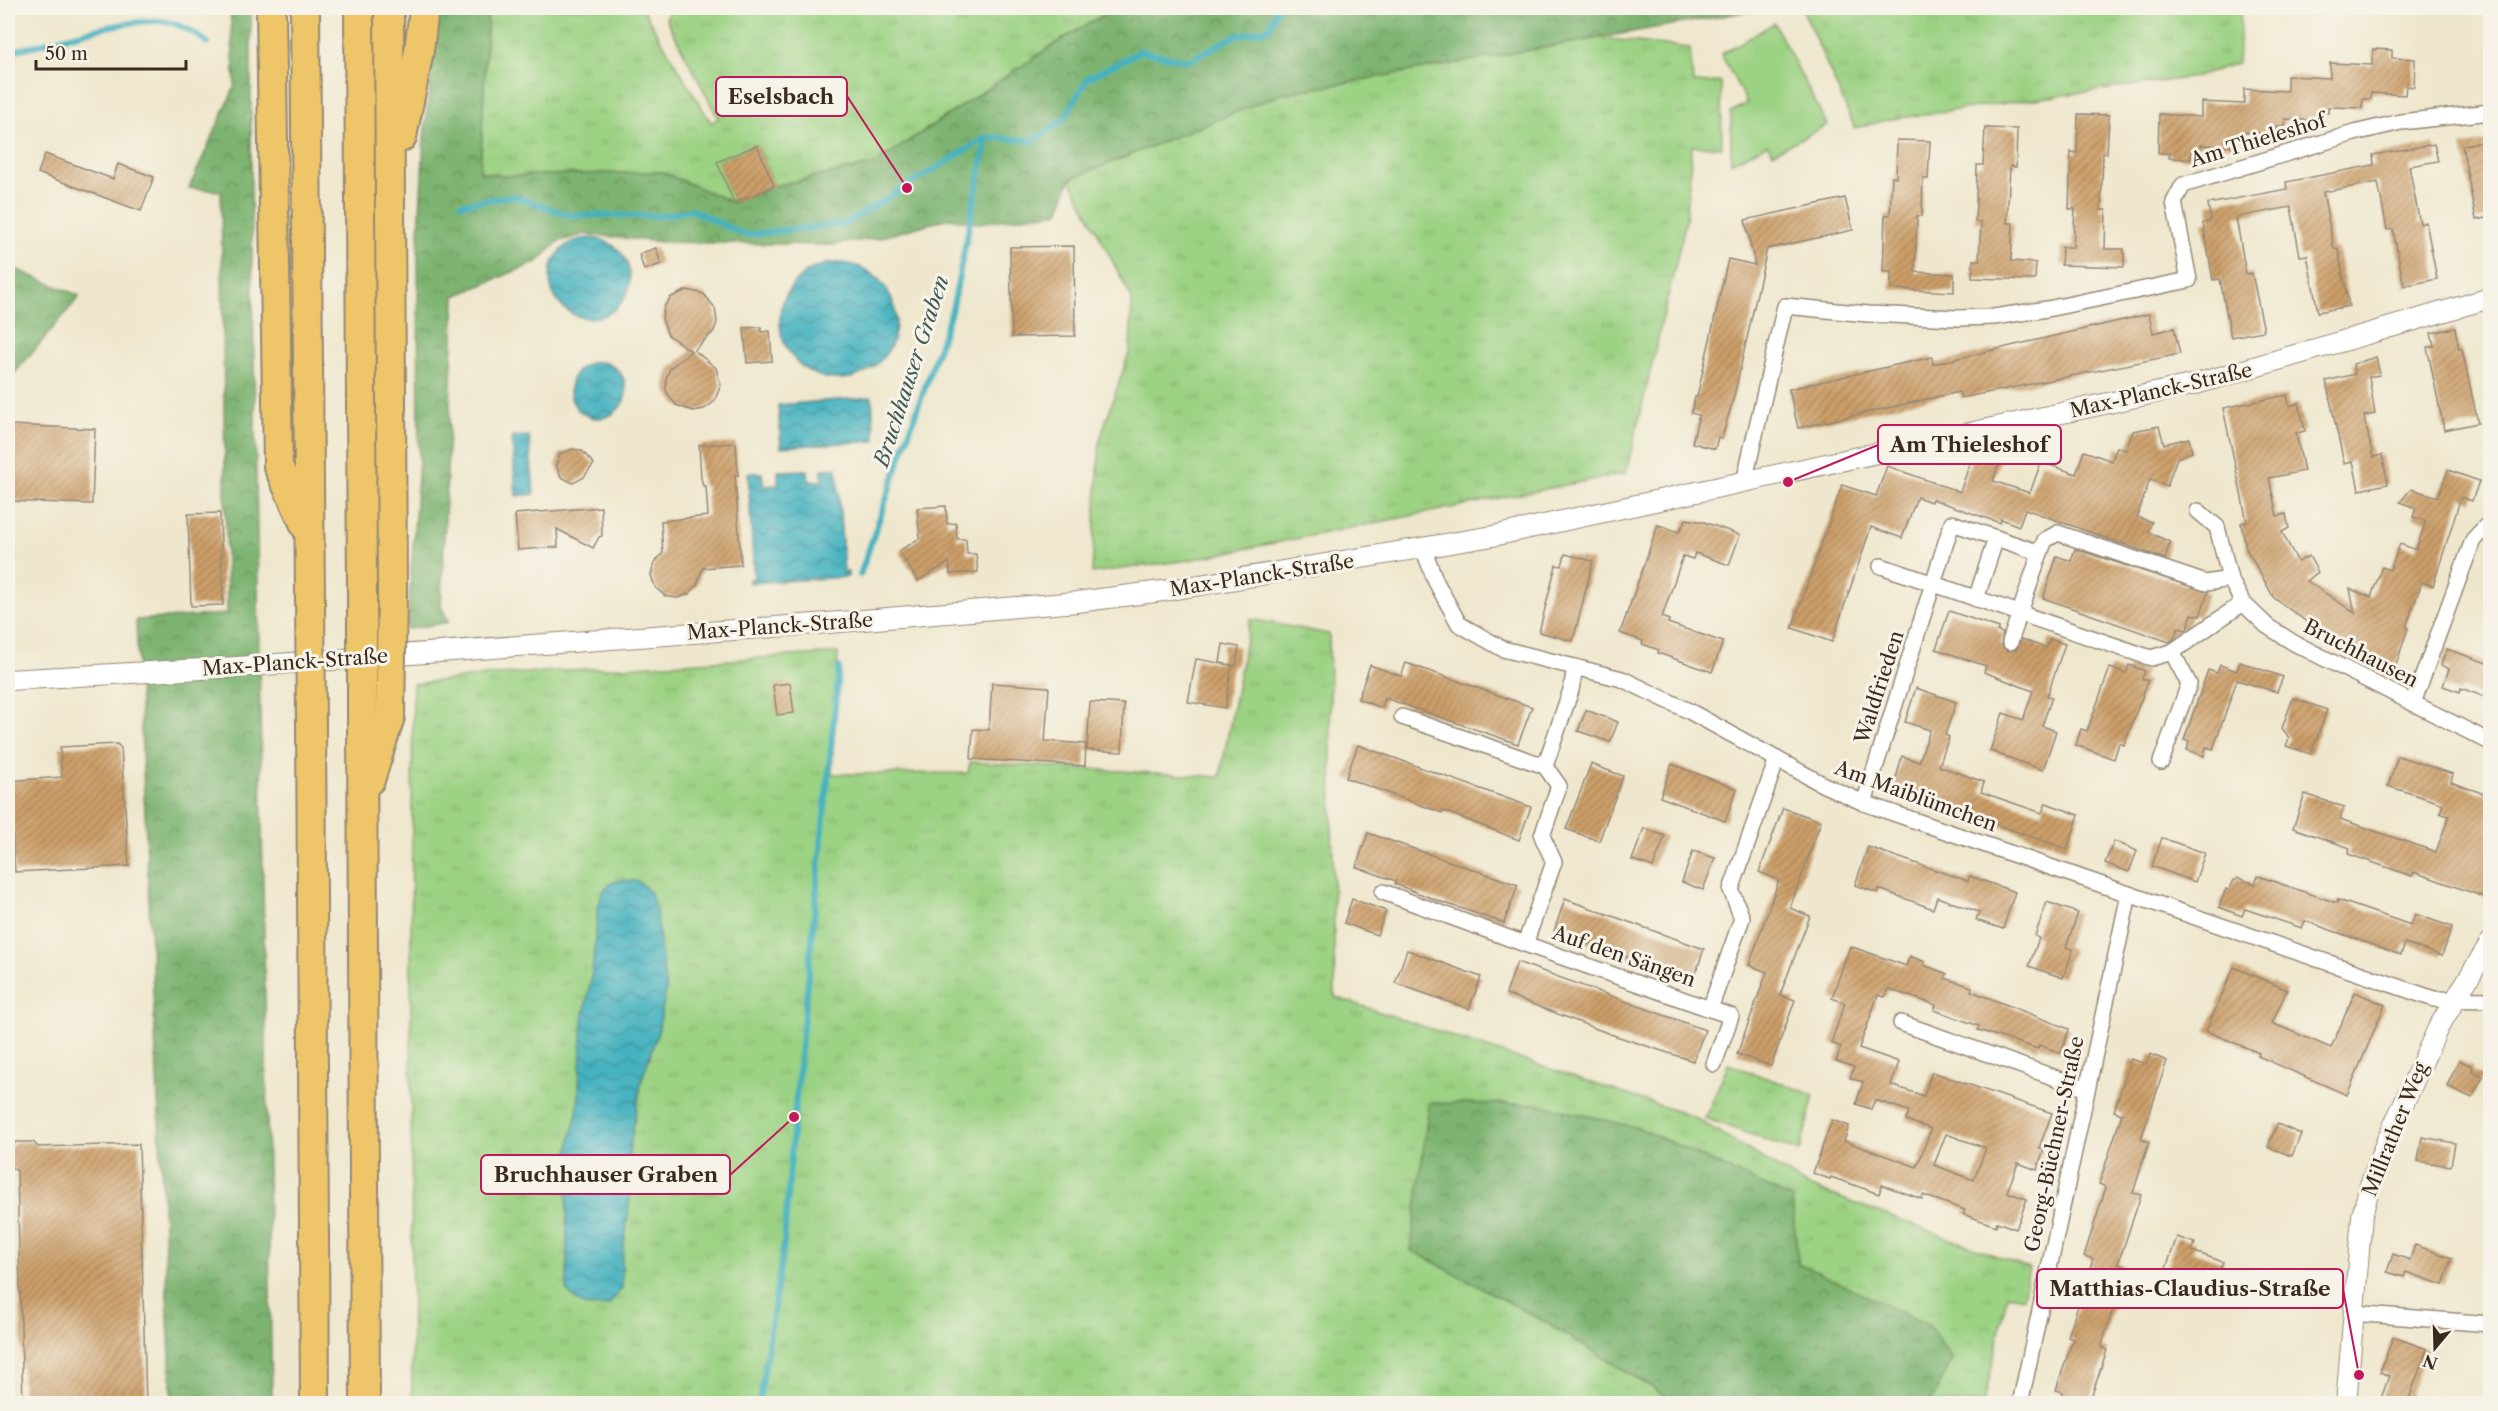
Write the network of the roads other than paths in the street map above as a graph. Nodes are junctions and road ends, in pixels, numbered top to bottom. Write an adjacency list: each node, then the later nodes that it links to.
1 (271, 8): 12 (highway)
2 (305, 8): 12 (highway)
3 (358, 8): 33 (highway, bridge)
4 (389, 8): 7 (highway)
5 (424, 8): 7 (highway)
6 (2490, 112): 9 (street, Am Thieleshof)
7 (390, 198): 33 (highway, bridge)
8 (2490, 298): 9 (street, Max-Planck-Straße)
9 (1744, 482): 14 (street, Max-Planck-Straße)
10 (2198, 512): 17 (street, Bruchhausen)
11 (2490, 522): 26 (street)
12 (311, 536): 46 (highway, bridge)
13 (1996, 538): 15 (street, Waldfrieden); 18 (street, Waldfrieden); 19 (street)
14 (1423, 548): 24 (street, Am Maiblümchen); 25 (street, Max-Planck-Straße)
15 (2040, 554): 17 (street); 21 (street)
16 (1881, 566): 18 (street)
17 (2230, 579): 20 (street, Bruchhausen)
18 (1934, 584): 19 (street); 32 (street, Waldfrieden)
19 (1976, 599): 21 (street)
20 (2243, 603): 23 (street); 26 (street, Bruchhausen)
21 (2019, 614): 22 (street); 23 (street)
22 (2010, 642)
23 (2172, 652): 30 (street)
24 (1575, 667): 29 (street, Am Maiblümchen); 31 (street)
25 (8, 680)
26 (2413, 703): 28 (street, Bruchhausen)
27 (1402, 717): 31 (street)
28 (2490, 742)
29 (1778, 759): 32 (street, Am Maiblümchen); 40 (street, Auf den Sängen)
30 (2162, 762)
31 (1545, 766): 37 (street, Auf den Sängen)
32 (1864, 803): 35 (street, Am Maiblümchen)
33 (363, 804): 47 (highway)
34 (1383, 892): 37 (street, Auf den Sängen)
35 (2129, 894): 39 (street, Am Maiblümchen); 43 (street, Georg-Büchner-Straße)
36 (2490, 943): 39 (street, Millrather Weg)
37 (1525, 944): 40 (street, Auf den Sängen)
38 (2490, 1000): 39 (street, Am Maiblümchen)
39 (2454, 1001): 44 (street, Millrather Weg)
40 (1710, 1008): 42 (street, Auf den Sängen)
41 (1901, 1023): 43 (street)
42 (1714, 1064)
43 (2087, 1089): 48 (street, Georg-Büchner-Straße)
44 (2353, 1313): 45 (street); 49 (street, Millrather Weg)
45 (2490, 1324)
46 (315, 1404)
47 (365, 1404)
48 (2020, 1404)
49 (2346, 1404)

